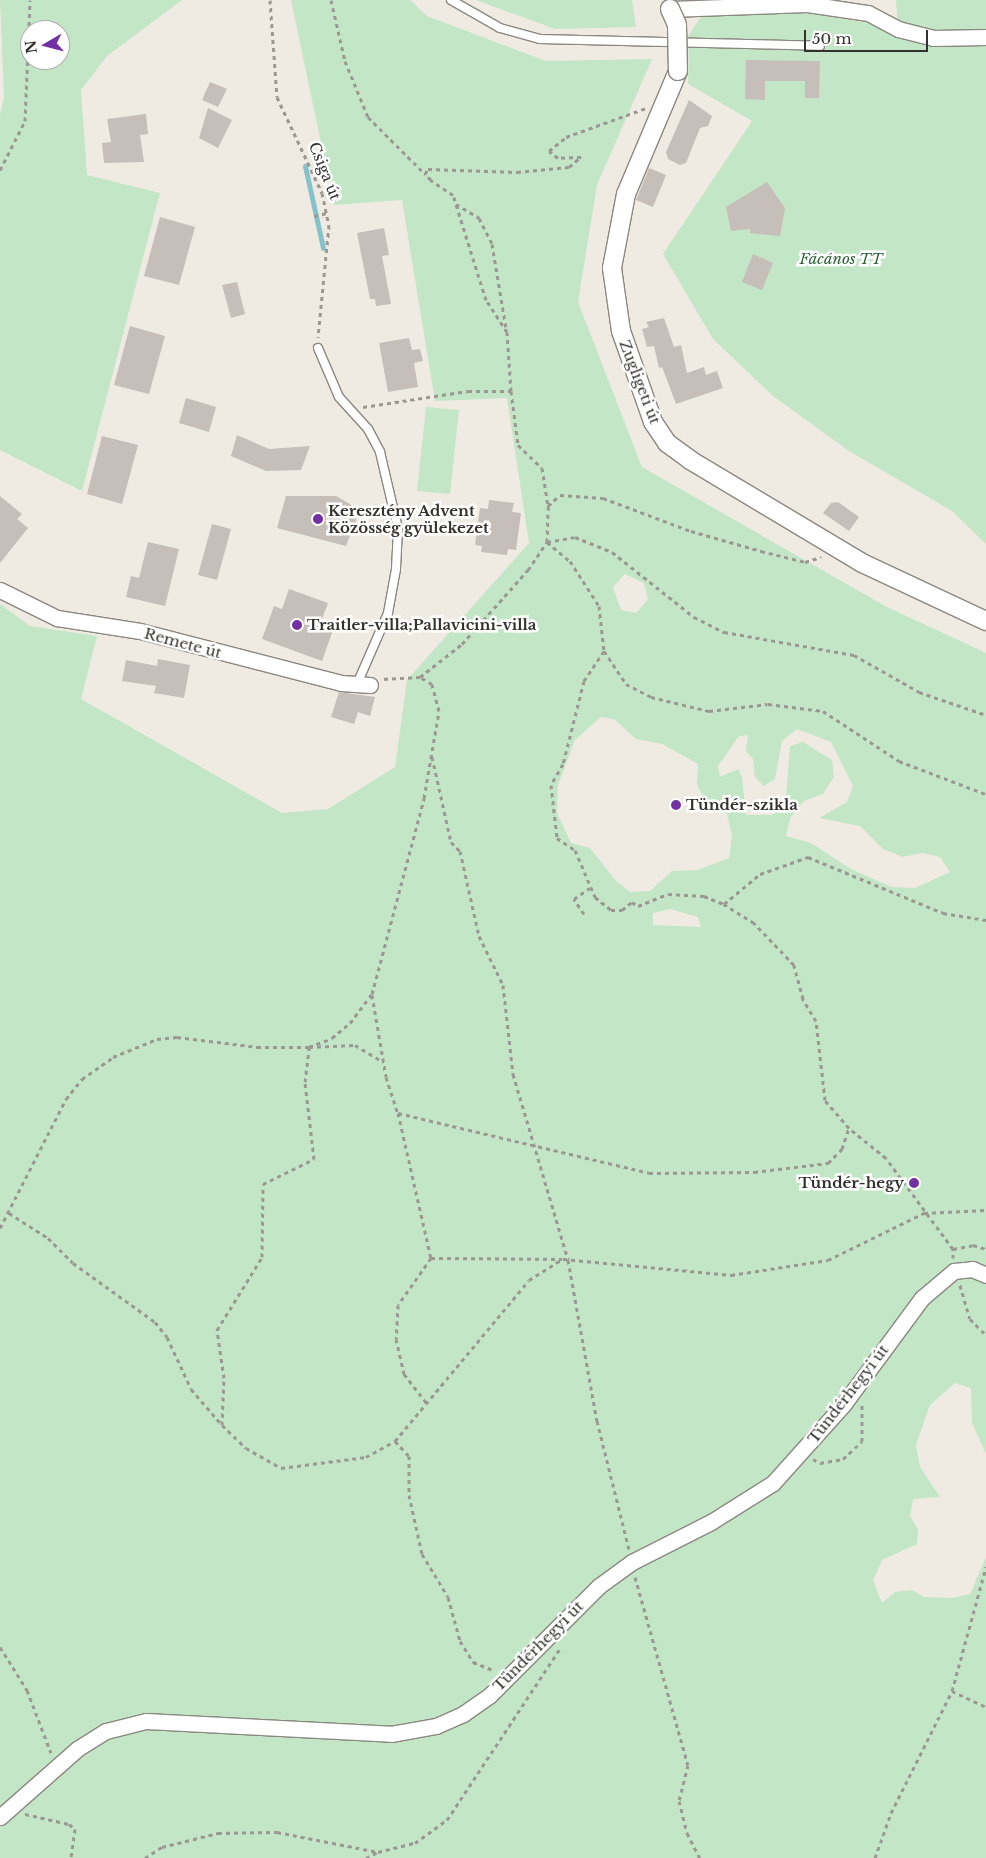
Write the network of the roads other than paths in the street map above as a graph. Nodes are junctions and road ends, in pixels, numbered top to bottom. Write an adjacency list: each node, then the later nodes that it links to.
1 (451, 0): 4 (lane)
2 (667, 4): 3 (street); 7 (street, Zugligeti út, bridge)
3 (986, 37)
4 (820, 46)
5 (318, 348): 8 (lane)
6 (0, 590): 8 (street, Remete út)
7 (986, 621)
8 (363, 685)
9 (986, 1274): 10 (street, Tündérhegyi út)
10 (6, 1812)

